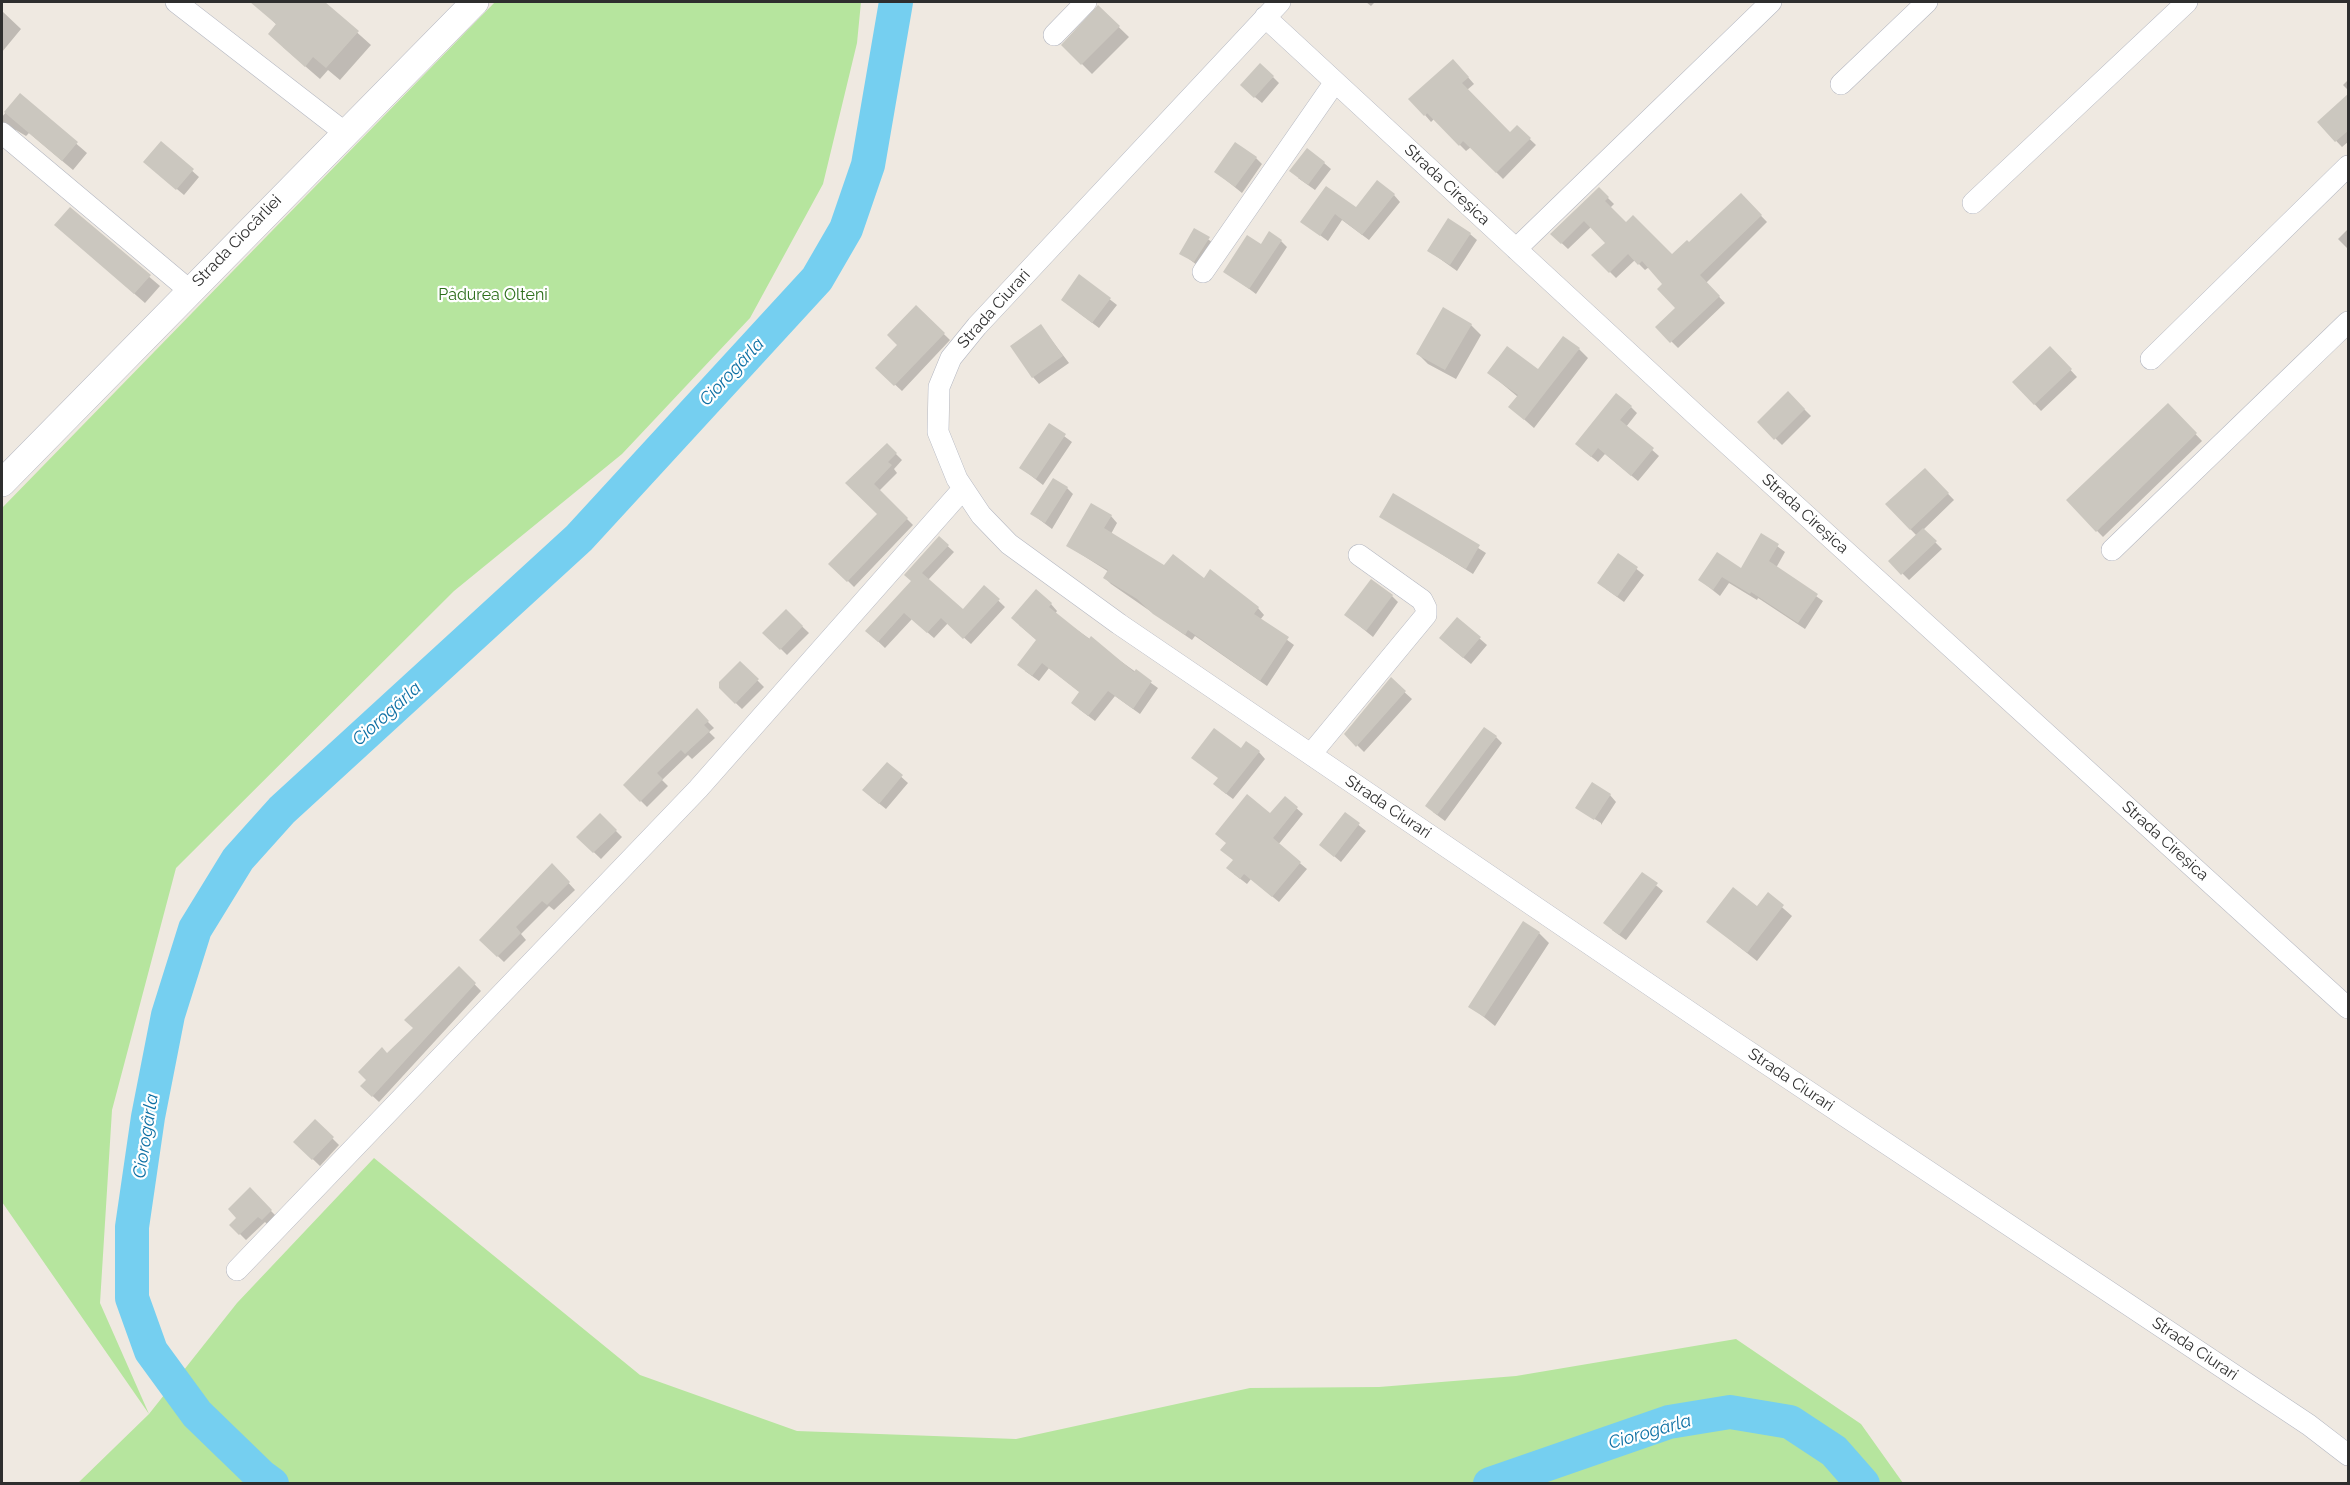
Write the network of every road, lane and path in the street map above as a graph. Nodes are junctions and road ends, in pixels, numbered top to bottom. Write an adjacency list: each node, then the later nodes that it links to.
1 (176, 2): 12 (street)
2 (475, 2): 12 (street, Strada Ciocârliei)
3 (1086, 2): 9 (street)
4 (1280, 2): 8 (street, Strada Ciurari)
5 (1771, 2): 16 (street)
6 (1927, 2): 11 (street)
7 (2187, 2): 15 (street)
8 (1265, 17): 10 (street, Strada Cireșica); 22 (street, Strada Ciurari)
9 (1054, 35)
10 (1335, 82): 16 (street, Strada Cireșica); 17 (street)
11 (1841, 84)
12 (344, 132): 18 (street, Strada Ciocârliei)
13 (2, 133): 18 (street)
14 (2349, 166): 20 (street)
15 (1973, 203)
16 (1516, 249): 26 (street, Strada Cireșica)
17 (1203, 272)
18 (189, 290): 21 (street, Strada Ciocârliei)
19 (2349, 322): 23 (street)
20 (2151, 359)
21 (2, 483)
22 (963, 489): 25 (street, Strada Ciurari); 27 (street)
23 (2112, 549)
24 (1359, 555): 25 (street)
25 (1311, 754): 28 (street, Strada Ciurari)
26 (2349, 1008)
27 (237, 1270)
28 (2349, 1455)

